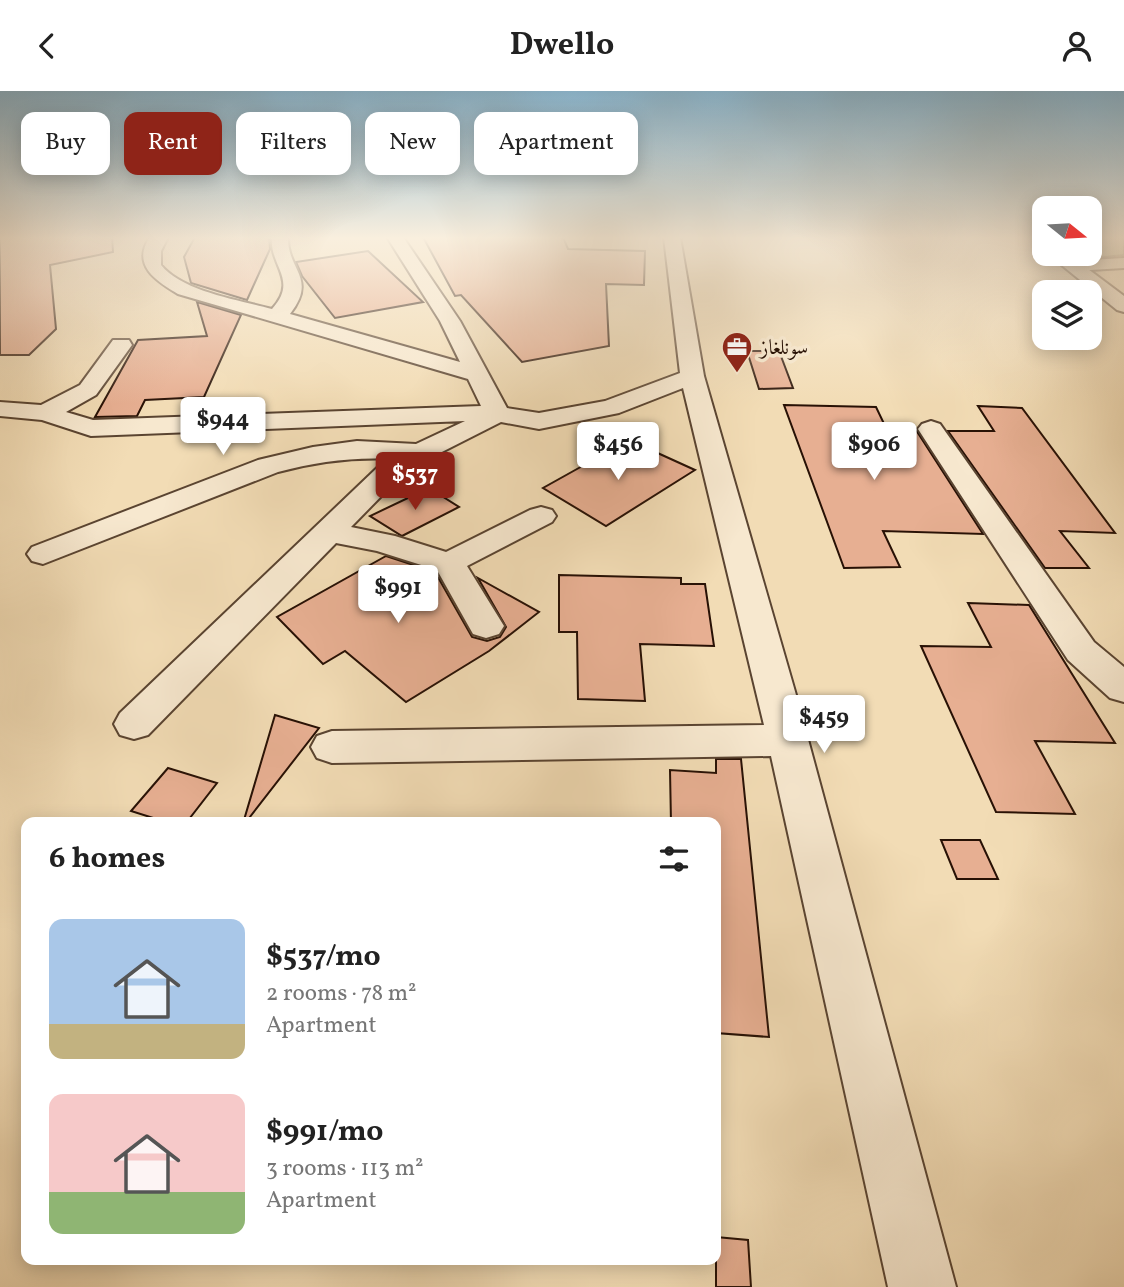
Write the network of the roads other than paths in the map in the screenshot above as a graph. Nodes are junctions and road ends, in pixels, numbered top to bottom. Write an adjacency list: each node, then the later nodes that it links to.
1 (194, 293): 7 (street)
2 (293, 293): 7 (street)
3 (432, 293): 9 (street)
4 (680, 293): 10 (street)
5 (1107, 293): 6 (street)
6 (1124, 306)
7 (275, 318): 9 (street)
8 (121, 345): 12 (street)
9 (480, 375): 13 (street)
10 (692, 376): 13 (street); 23 (street)
11 (0, 409): 12 (street)
12 (45, 413): 13 (street)
13 (498, 414): 15 (street)
14 (931, 429): 21 (street)
15 (420, 452): 17 (street); 18 (street)
16 (541, 516): 19 (street)
17 (329, 532): 19 (street); 22 (street)
18 (43, 554)
19 (449, 563): 20 (street)
20 (486, 626)
21 (1124, 688)
22 (134, 724)
23 (788, 740): 24 (street); 25 (street)
24 (332, 747)
25 (922, 1287)

